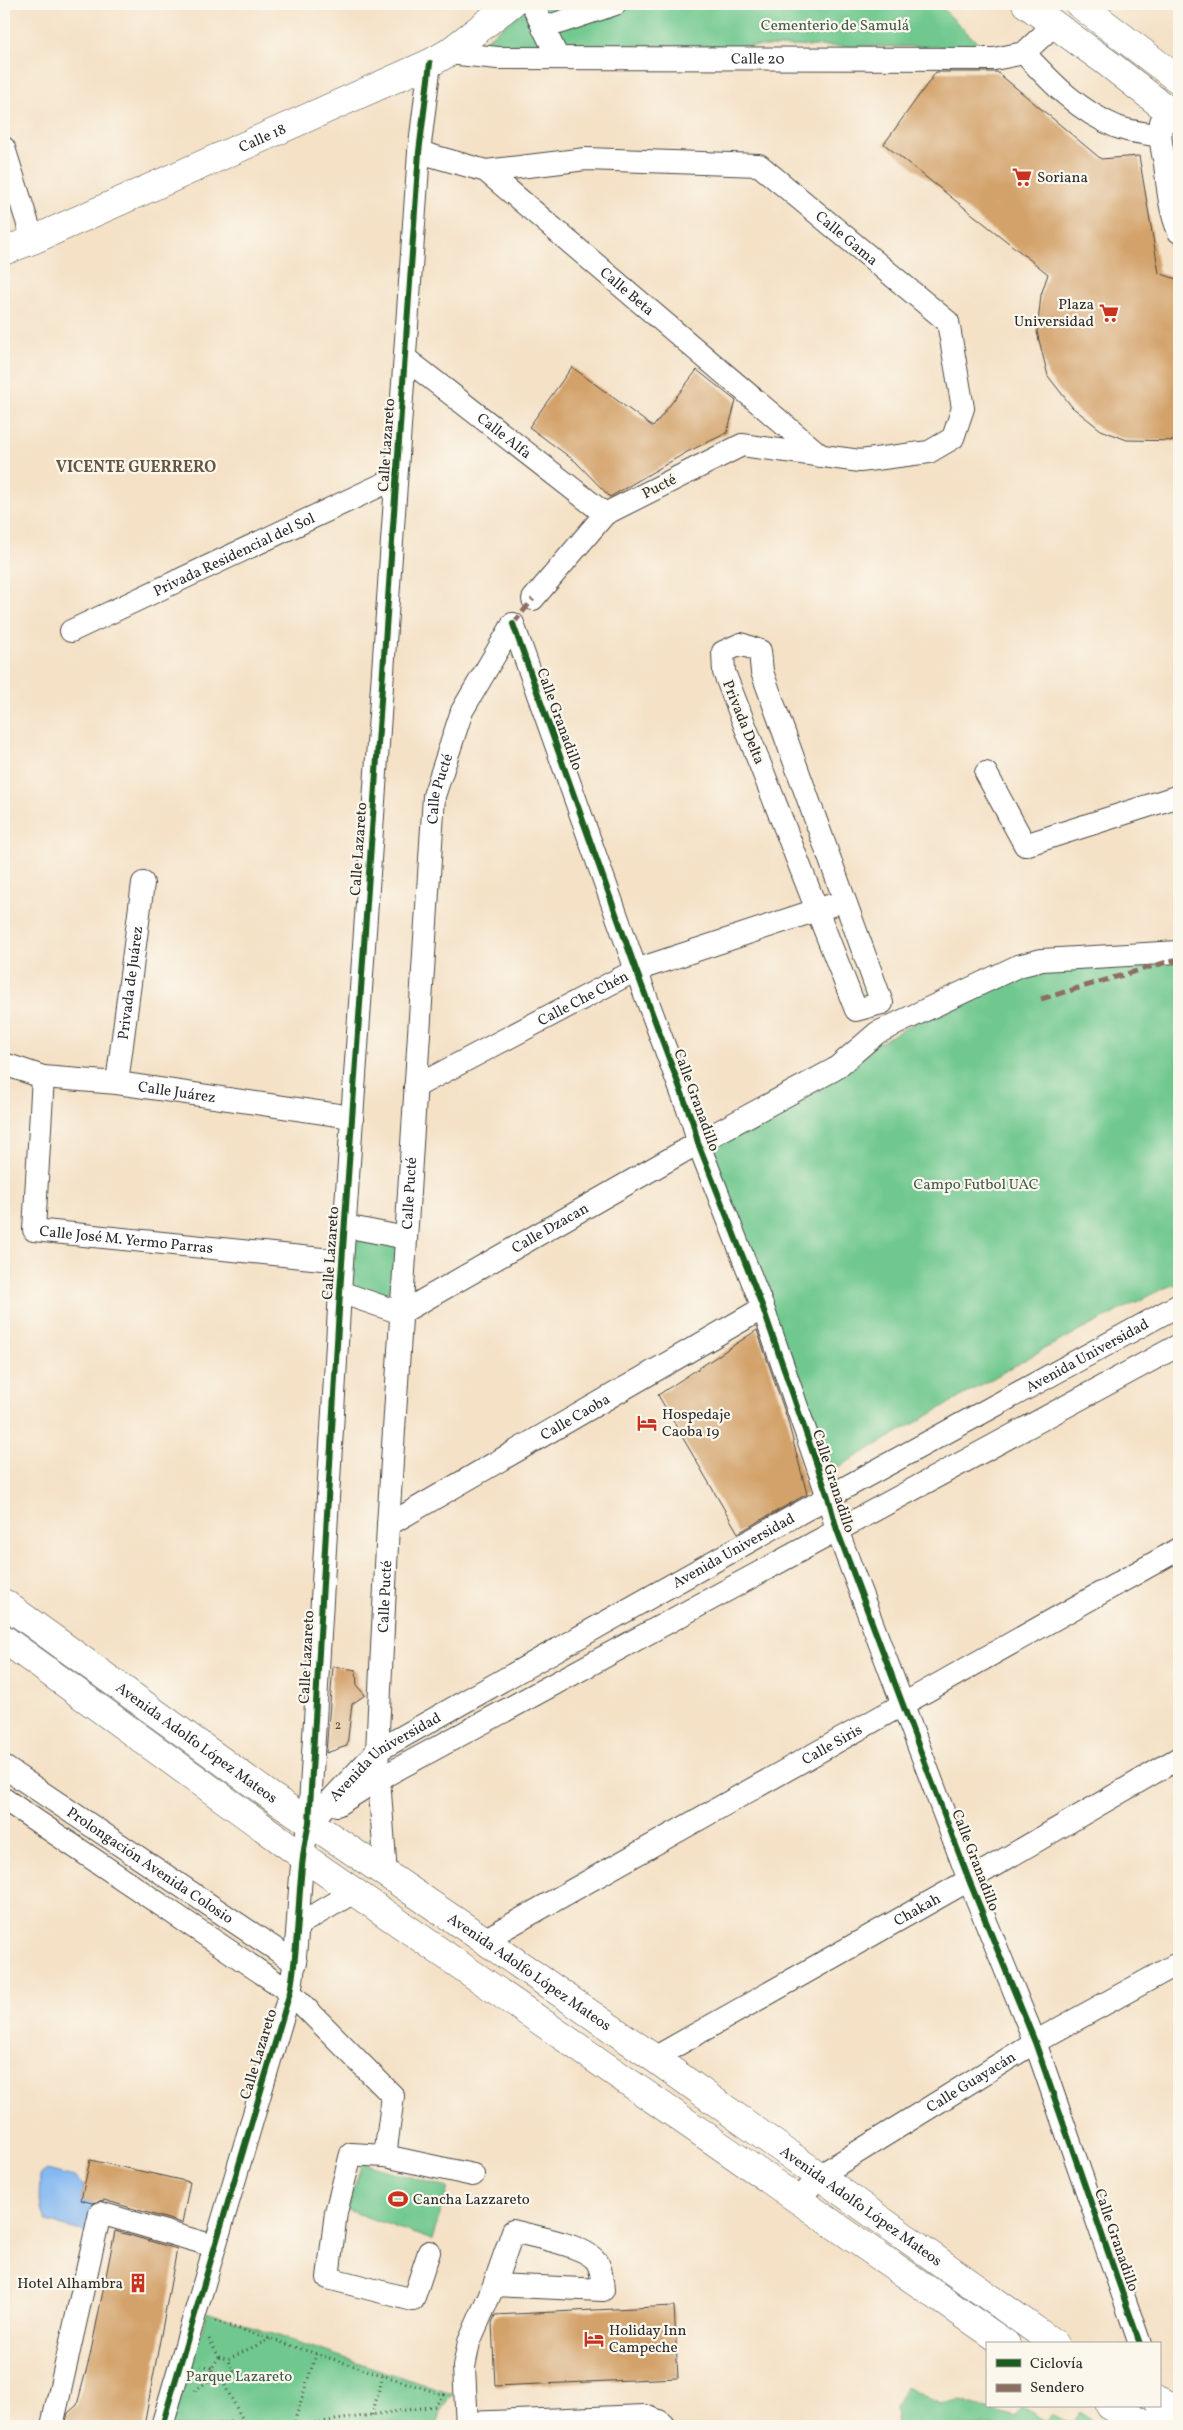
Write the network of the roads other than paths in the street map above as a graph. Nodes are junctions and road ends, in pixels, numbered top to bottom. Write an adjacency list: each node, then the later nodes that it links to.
1 (511, 4): 9 (main road, Calle 18)
2 (532, 4): 7 (street)
3 (615, 4): 7 (street)
4 (1026, 4): 6 (main road)
5 (1090, 7): 11 (main road)
6 (1054, 24): 8 (street); 12 (main road)
7 (543, 28): 10 (street)
8 (1024, 53): 10 (street, Calle 20); 15 (street)
9 (439, 58): 10 (street, Calle 20); 17 (street, Calle Lazareto); 21 (main road, Calle 18)
10 (558, 58)
11 (1168, 62): 12 (main road); 13 (main road)
12 (1110, 64): 14 (main road)
13 (1179, 80)
14 (1171, 112): 15 (street)
15 (1159, 136): 18 (street)
16 (4, 148): 21 (street)
17 (419, 152): 19 (street, Calle Beta); 23 (street, Calle Lazareto)
18 (1172, 168): 20 (street)
19 (486, 171): 24 (street, Calle Beta); 24 (street, Calle Gama)
20 (1179, 232)
21 (33, 240): 22 (main road, Calle 18)
22 (4, 251)
23 (405, 358): 25 (street, Calle Lazareto); 26 (street, Calle Alfa)
24 (821, 456): 26 (street, Pucté)
25 (396, 478): 29 (street, Privada Residencial del Sol); 45 (street, Calle Lazareto)
26 (605, 514): 27 (street, Pucté)
27 (533, 600)
28 (513, 624): 40 (street, Calle Granadillo); 44 (street, Calle Pucté)
29 (71, 631)
30 (788, 744): 31 (street); 31 (street, Privada Delta); 33 (street, Privada Delta)
31 (761, 766): 35 (street, Privada Delta)
32 (986, 773): 34 (street)
33 (802, 783): 35 (street); 37 (street, Privada Delta)
34 (1179, 796)
35 (773, 797): 38 (street, Privada Delta)
36 (143, 883): 43 (street, Privada de Juárez)
37 (844, 900): 38 (street, Calle Che Chén); 38 (street, Privada Delta)
38 (818, 910): 40 (street, Calle Che Chén)
39 (1179, 952): 46 (street, Calle Dzacan)
40 (636, 970): 44 (street, Calle Che Chén); 46 (street, Calle Granadillo)
41 (4, 1064): 42 (street, Calle Juárez)
42 (42, 1077): 43 (street, Calle Juárez); 49 (street, Calle José M. Yermo Parras)
43 (117, 1083): 45 (street, Calle Juárez)
44 (415, 1087): 48 (street, Calle Pucté)
45 (352, 1117): 47 (street, Calle Lazareto)
46 (698, 1143): 52 (street, Calle Granadillo); 53 (street, Calle Dzacan)
47 (345, 1226): 48 (street); 49 (street, Calle Lazareto)
48 (406, 1238): 53 (street, Calle Pucté)
49 (342, 1261): 50 (street, Calle Lazareto)
50 (340, 1292): 53 (street); 67 (street, Calle Lazareto)
51 (1179, 1304): 55 (street, Avenida Universidad)
52 (763, 1308): 55 (street, Calle Granadillo); 56 (street, Calle Caoba)
53 (401, 1313): 56 (street, Calle Pucté)
54 (1179, 1345): 57 (street, Avenida Universidad)
55 (828, 1497): 57 (street, Calle Granadillo); 62 (street, Avenida Universidad)
56 (388, 1525): 62 (street, Calle Pucté)
57 (837, 1530): 61 (street, Calle Granadillo); 65 (street, Avenida Universidad)
58 (1179, 1549): 61 (street, Calle Siris)
59 (4, 1603): 67 (main road, Avenida Adolfo López Mateos)
60 (4, 1639): 68 (main road, Avenida Adolfo López Mateos)
61 (902, 1704): 70 (street, Calle Granadillo); 73 (street, Calle Siris)
62 (377, 1751): 65 (street, Calle Pucté); 67 (street, Avenida Universidad)
63 (1179, 1758): 70 (street, Chakah)
64 (4, 1767): 74 (street, Prolongación Avenida Colosio)
65 (379, 1779): 67 (street, Avenida Universidad); 69 (street, Calle Pucté)
66 (4, 1799): 76 (street)
67 (309, 1823): 68 (street, Calle Lazareto); 69 (main road, Avenida Adolfo López Mateos)
68 (301, 1855): 71 (main road, Avenida Adolfo López Mateos); 72 (street, Calle Lazareto)
69 (386, 1874): 73 (main road, Avenida Adolfo López Mateos)
70 (970, 1880): 77 (street, Calle Granadillo); 78 (street, Chakah)
71 (354, 1892): 72 (street); 82 (main road, Avenida Adolfo López Mateos)
72 (298, 1925): 74 (street, Calle Lazareto)
73 (484, 1940): 78 (main road, Avenida Adolfo López Mateos)
74 (296, 1963): 76 (street, Calle Lazareto)
75 (1179, 1964): 77 (street, Calle Guayacán)
76 (290, 1992): 79 (street); 83 (street, Calle Lazareto)
77 (1035, 2042): 81 (street, Calle Guayacán); 88 (street, Calle Granadillo)
78 (654, 2058): 81 (main road, Avenida Adolfo López Mateos)
79 (385, 2156): 80 (street); 84 (street)
80 (473, 2175)
81 (819, 2176): 82 (street, Calle Guayacán); 87 (main road, Avenida Adolfo López Mateos)
82 (799, 2200): 86 (main road, Avenida Adolfo López Mateos)
83 (214, 2246): 93 (street); 94 (street, Calle Lazareto)
84 (429, 2252)
85 (494, 2285): 85 (street); 92 (street)
86 (1003, 2342)
87 (1052, 2342)
88 (1139, 2342)
89 (1164, 2402): 97 (street)
90 (1115, 2414): 96 (main road)
91 (585, 2423): 92 (street); 95 (street)
92 (467, 2424)
93 (52, 2426)
94 (162, 2426)
95 (664, 2426)
96 (1151, 2426)
97 (1173, 2426)

